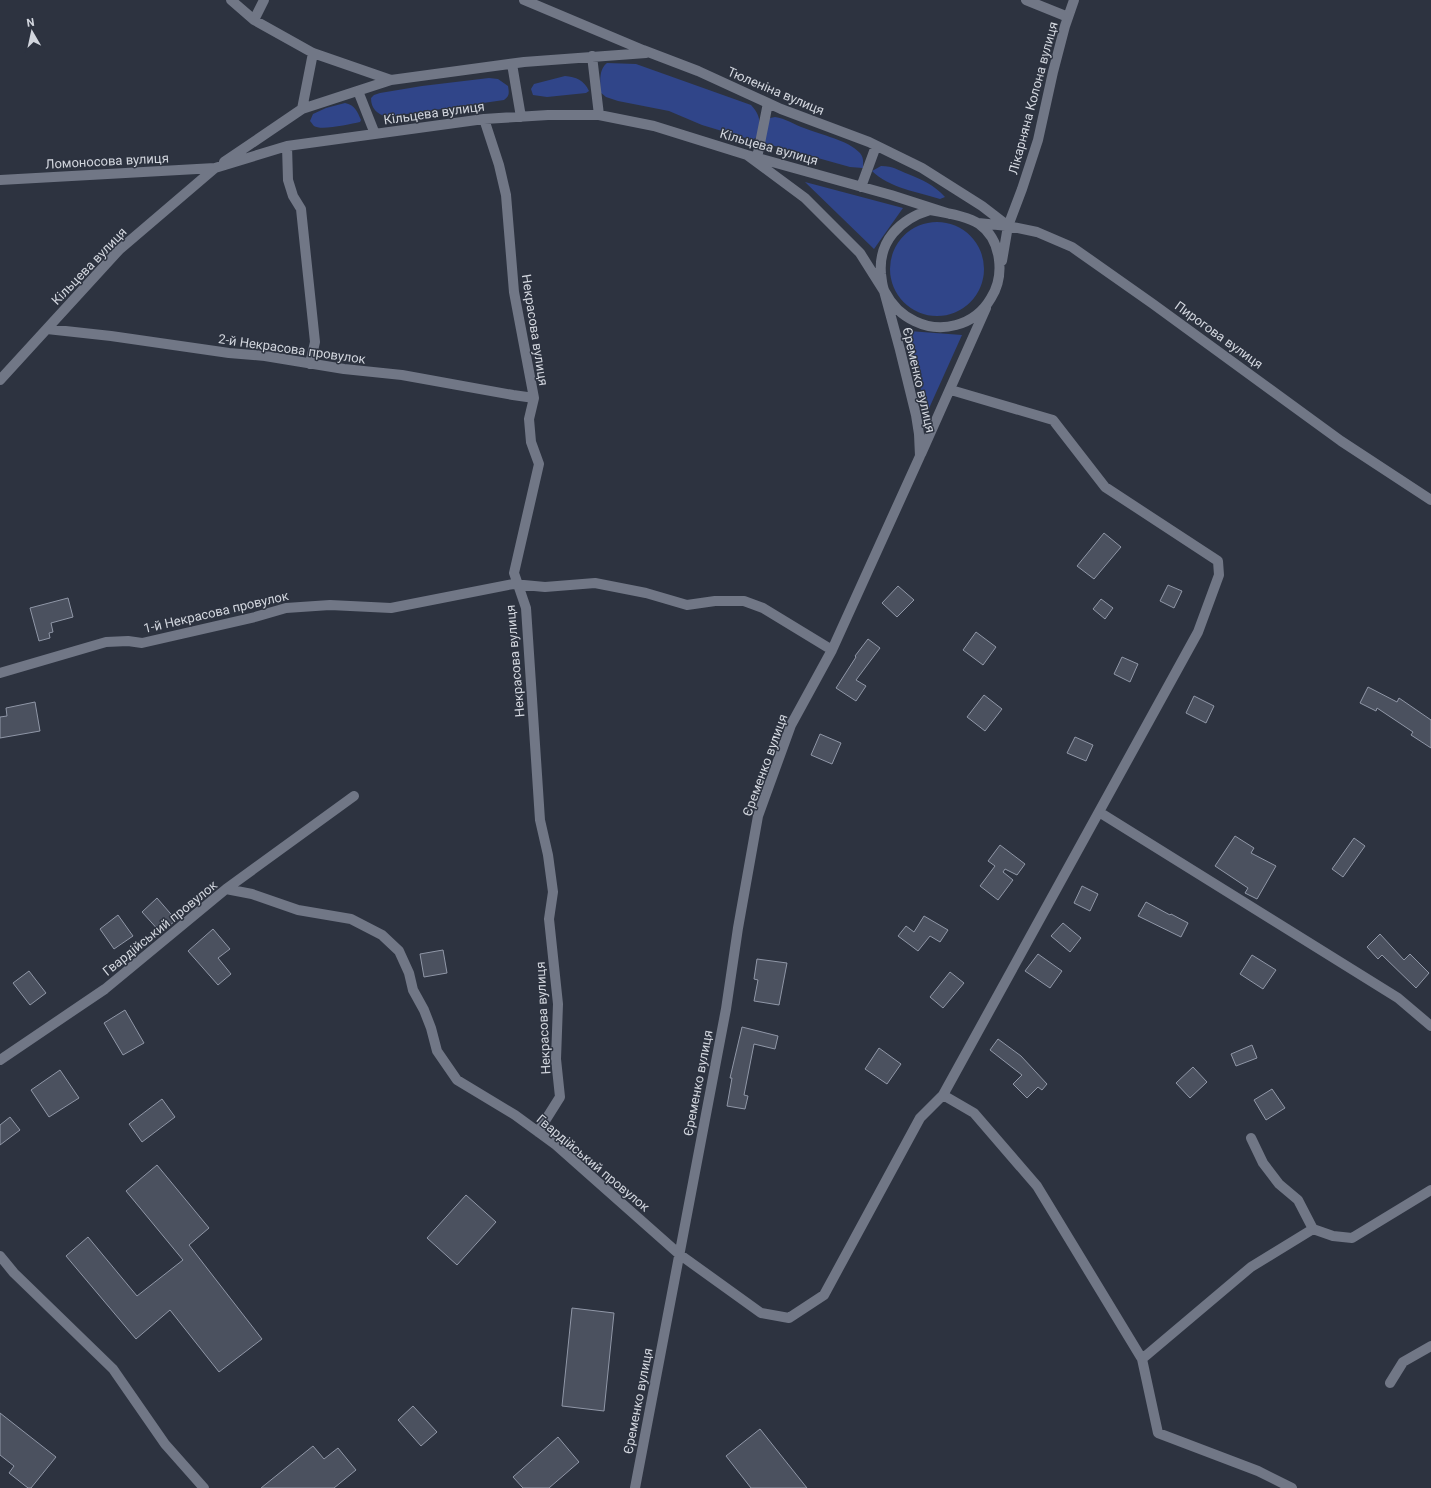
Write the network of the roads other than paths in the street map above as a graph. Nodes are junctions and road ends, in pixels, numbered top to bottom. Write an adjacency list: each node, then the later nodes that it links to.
1 (231, 0): 7 (street)
2 (264, 0): 7 (street)
3 (524, 0): 9 (street, Тюленіна вулиця)
4 (1026, 0): 6 (street)
5 (1074, 0): 6 (street, Лікарняна Колона вулиця)
6 (1068, 16): 29 (street, Лікарняна Колона вулиця)
7 (254, 20): 8 (street)
8 (313, 53): 12 (street); 15 (street)
9 (650, 53): 10 (street); 14 (street, Тюленіна вулиця)
10 (592, 56): 11 (street); 16 (street)
11 (512, 64): 12 (street); 17 (street)
12 (391, 80): 13 (street)
13 (358, 91): 15 (street); 19 (street)
14 (768, 103): 21 (street, Тюленіна вулиця); 23 (street)
15 (302, 110): 24 (street)
16 (598, 115): 17 (street, Кільцева вулиця); 22 (street, Кільцева вулиця)
17 (521, 117): 18 (street, Кільцева вулиця)
18 (484, 119): 19 (street, Кільцева вулиця); 37 (street, Некрасова вулиця)
19 (375, 134): 20 (street, Кільцева вулиця)
20 (287, 146): 24 (street, Кільцева вулиця); 34 (street)
21 (876, 146): 26 (street); 29 (street, Тюленіна вулиця)
22 (746, 155): 23 (street, Кільцева вулиця); 31 (street, Єременко вулиця)
23 (757, 158): 26 (street, Кільцева вулиця)
24 (215, 168): 25 (street, Ломоносова вулиця); 33 (street, Кільцева вулиця)
25 (0, 180)
26 (861, 187): 27 (street, Кільцева вулиця)
27 (950, 214): 28 (street, Кільцева вулиця); 31 (street, Кільцева вулиця)
28 (978, 223): 29 (street, Пирогова вулиця); 30 (street, Кільцева вулиця)
29 (1008, 226): 30 (street, Лікарняна Колона вулиця); 39 (street, Пирогова вулиця)
30 (1000, 272): 32 (street, Кільцева вулиця)
31 (884, 291): 32 (street, Кільцева вулиця); 38 (street, Єременко вулиця)
32 (989, 302): 36 (street)
33 (47, 329): 34 (street, 2-й Некрасова провулок); 35 (street, Кільцева вулиця)
34 (310, 364): 37 (street, 2-й Некрасова провулок)
35 (0, 380)
36 (950, 390): 38 (street); 44 (street, Гвардійський провулок)
37 (534, 398): 40 (street, Некрасова вулиця)
38 (920, 456): 41 (street, Єременко вулиця)
39 (1431, 500)
40 (519, 585): 41 (street, 1-й Некрасова провулок); 42 (street, 1-й Некрасова провулок); 49 (street, Некрасова вулиця)
41 (832, 650): 53 (street, Єременко вулиця)
42 (0, 673)
43 (354, 796): 45 (street)
44 (1099, 812): 46 (street); 48 (street, Гвардійський провулок)
45 (226, 889): 47 (street, Гвардійський провулок); 49 (street, Гвардійський провулок)
46 (1431, 1026)
47 (0, 1060)
48 (943, 1095): 53 (street, Гвардійський провулок); 56 (street)
49 (538, 1132): 53 (street, Гвардійський провулок)
50 (1251, 1138): 52 (street)
51 (1431, 1190): 52 (street)
52 (1312, 1229): 56 (street)
53 (679, 1254): 59 (street, Єременко вулиця)
54 (0, 1256): 58 (street)
55 (1431, 1346): 57 (street)
56 (1142, 1359): 60 (street)
57 (1390, 1383)
58 (204, 1488)
59 (635, 1488)
60 (1292, 1488)

